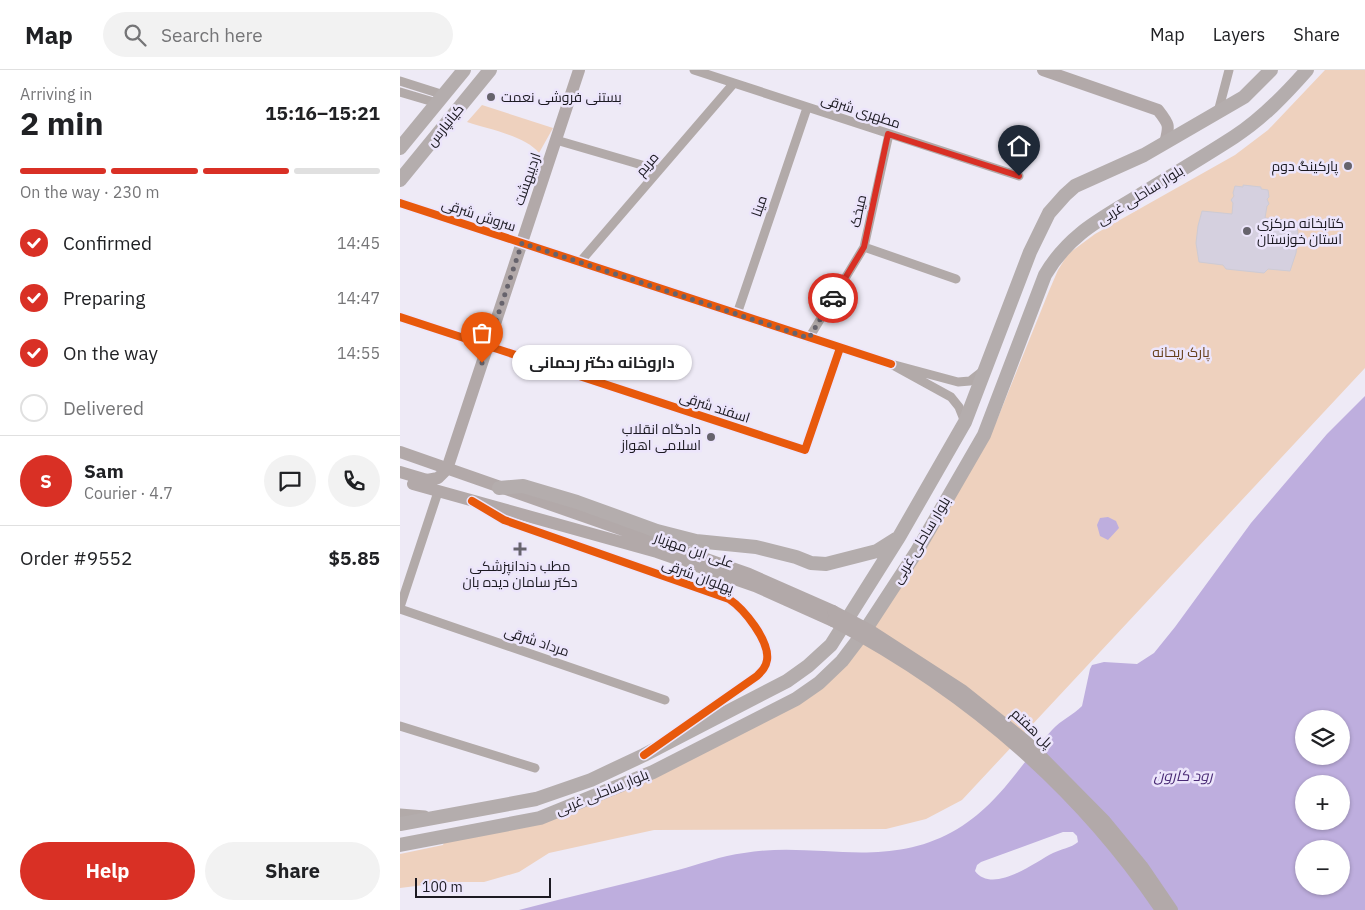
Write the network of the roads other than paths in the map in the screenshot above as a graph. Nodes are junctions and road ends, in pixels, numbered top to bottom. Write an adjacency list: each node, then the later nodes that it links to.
1 (464, 70): 14 (main road, کیانپارس)
2 (490, 70): 23 (main road, کیانپارس)
3 (579, 70): 18 (main road, اردیبهشت)
4 (694, 70): 11 (street, مطهری شرقی)
5 (1043, 70): 19 (main road)
6 (1230, 70): 16 (street)
7 (1260, 70): 13 (main road)
8 (1272, 70): 13 (main road, بلوار ساحلی غربی)
9 (1307, 70): 55 (main road, بلوار ساحلی غربی)
10 (400, 81): 14 (street)
11 (734, 83): 15 (street, مطهری شرقی); 21 (street, مریم)
12 (400, 92): 14 (street)
13 (1244, 97): 16 (main road, بلوار ساحلی غربی)
14 (441, 99): 20 (main road, کیانپارس)
15 (807, 108): 17 (street, مطهری شرقی); 29 (street, مینا)
16 (1218, 112): 19 (main road, بلوار ساحلی غربی)
17 (888, 134): 22 (street, مطهری شرقی); 26 (street, میخک)
18 (556, 140): 21 (street); 25 (main road, اردیبهشت)
19 (1165, 143): 35 (main road, بلوار ساحلی غربی)
20 (400, 148)
21 (659, 170): 27 (street, مریم)
22 (1019, 176)
23 (400, 180)
24 (400, 203): 25 (street, سروش شرقی)
25 (522, 243): 27 (street, سروش شرقی); 32 (main road, اردیبهشت)
26 (864, 247): 28 (street); 31 (street, میخک)
27 (580, 262): 29 (street, سروش شرقی)
28 (956, 279)
29 (737, 314): 31 (street, سروش شرقی)
30 (400, 317): 32 (street, اسفند شرقی)
31 (809, 338): 33 (street, سروش شرقی)
32 (487, 345): 33 (street, اسفند شرقی); 38 (main road, اردیبهشت)
33 (840, 348): 34 (street, سروش شرقی)
34 (891, 364): 35 (street); 36 (street)
35 (984, 369): 36 (main road, بلوار ساحلی غربی)
36 (965, 422): 45 (main road, بلوار ساحلی غربی)
37 (400, 452): 38 (main road, پهلوان شرقی)
38 (447, 469): 39 (main road); 41 (main road, پهلوان شرقی)
39 (400, 472)
40 (400, 480): 42 (main road, پهلوان شرقی)
41 (499, 488): 45 (main road); 47 (main road, پهلوان شرقی)
42 (438, 492): 43 (main road, پهلوان شرقی); 46 (street)
43 (472, 501): 44 (main road, پهلوان شرقی); 50 (street, پهلوان شرقی)
44 (541, 519): 47 (main road, علی ابن مهزیار)
45 (899, 537): 50 (main road, بلوار ساحلی غربی)
46 (400, 608): 48 (street, مرداد شرقی)
47 (833, 616): 56 (main road, پل هفتم, bridge); 57 (main road, پل هفتم, bridge)
48 (665, 700)
49 (400, 726): 51 (street)
50 (644, 755): 53 (main road, بلوار ساحلی غربی)
51 (535, 768)
52 (400, 813): 53 (street)
53 (440, 817): 54 (main road, بلوار ساحلی غربی)
54 (400, 824)
55 (400, 845)
56 (1162, 910)
57 (1172, 910)

